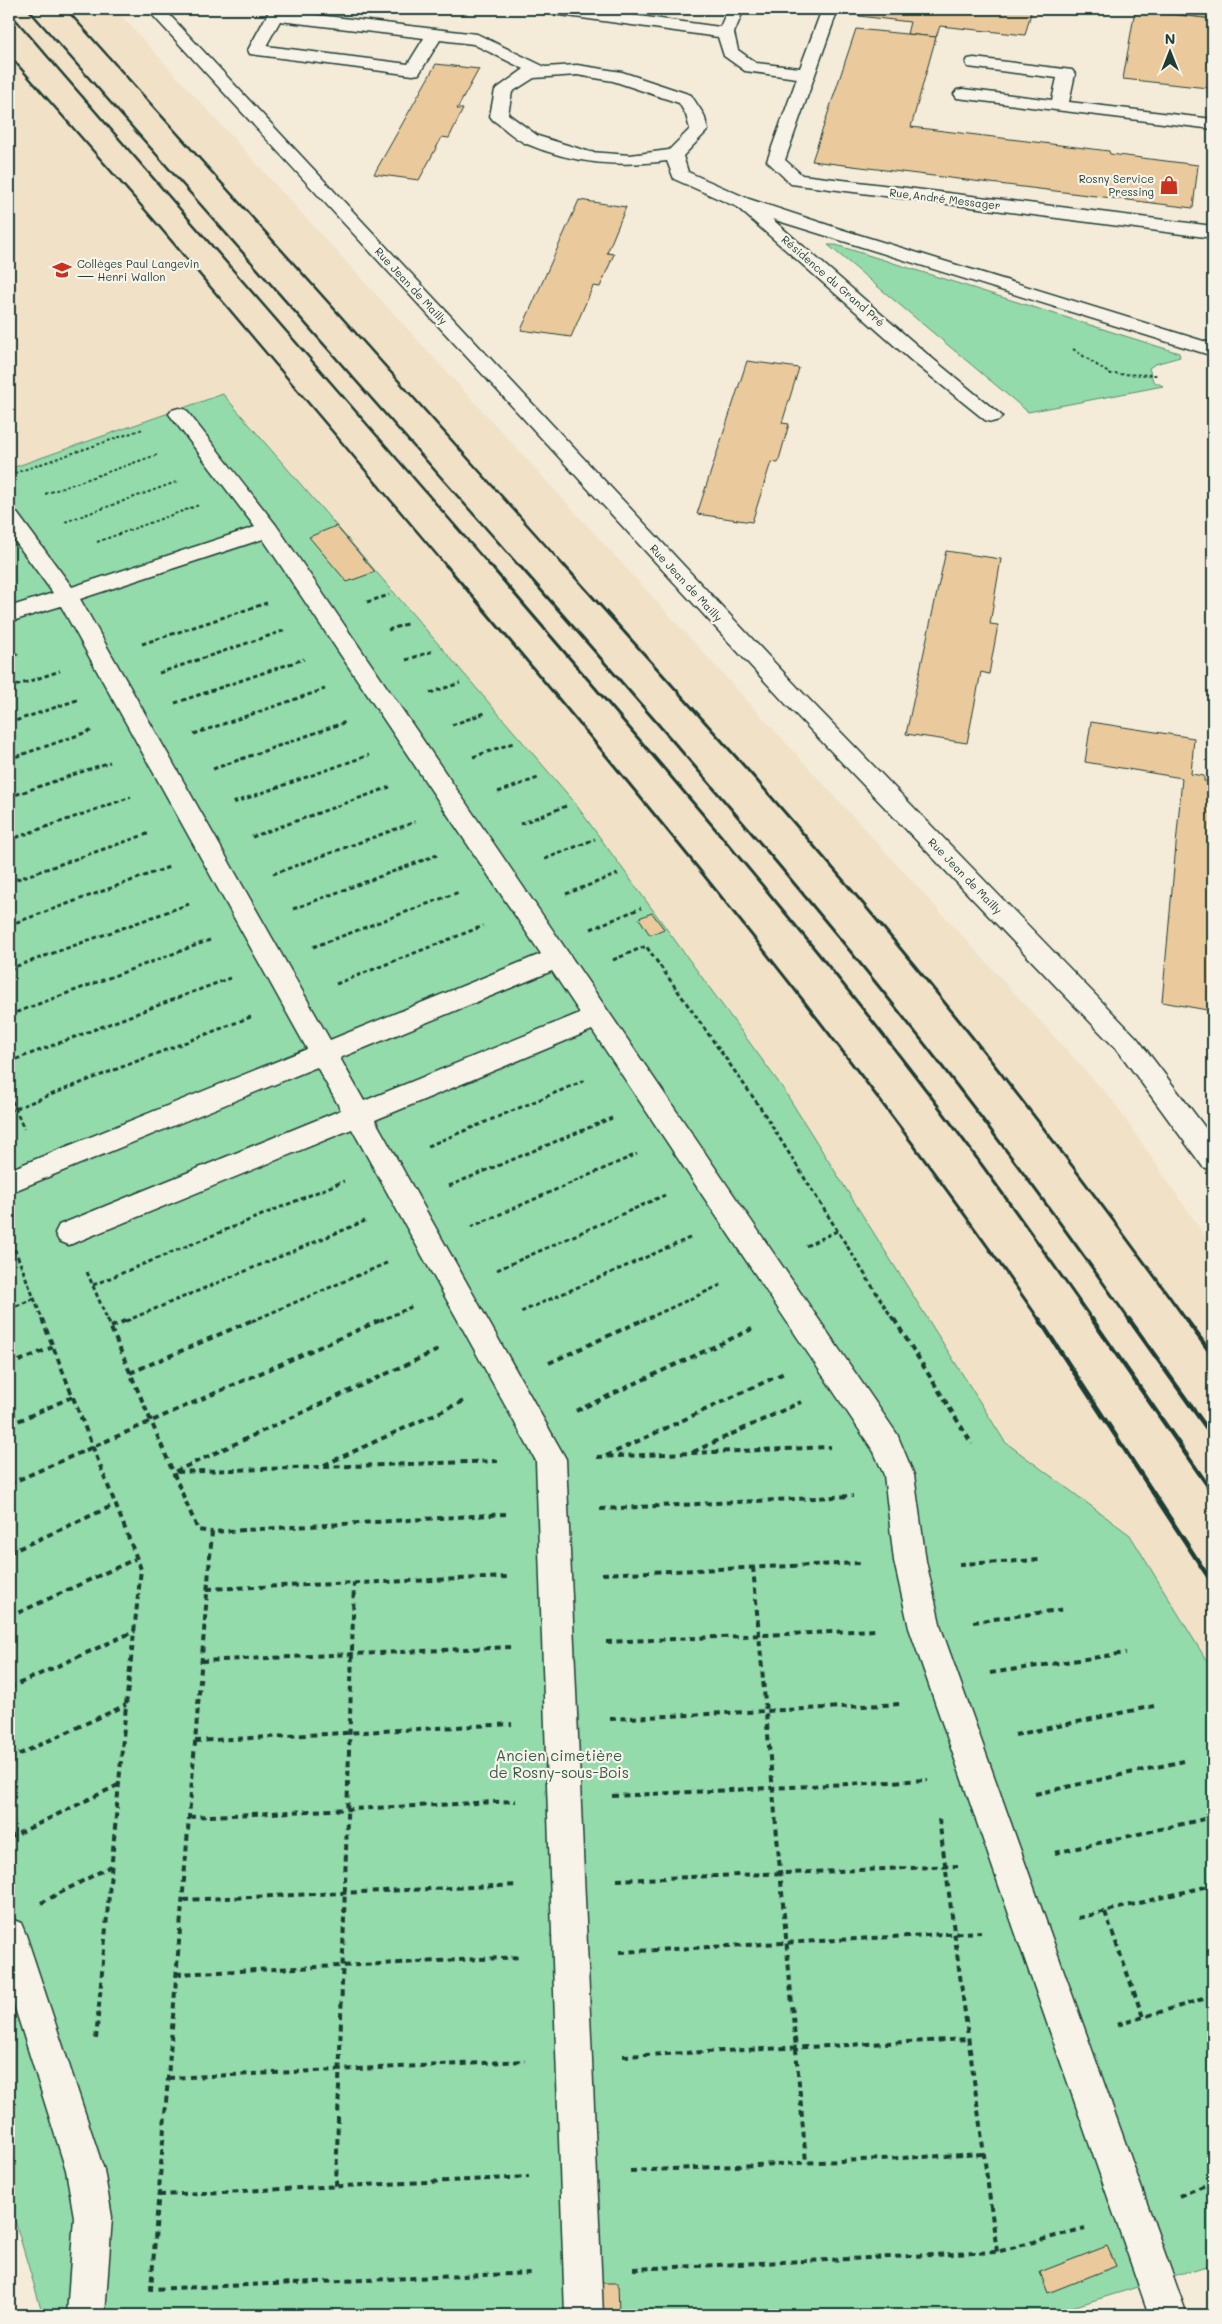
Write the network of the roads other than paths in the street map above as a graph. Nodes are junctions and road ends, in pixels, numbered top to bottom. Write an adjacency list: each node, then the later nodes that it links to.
1 (155, 9): 27 (street, Rue Jean de Mailly)
2 (553, 9): 5 (street)
3 (736, 9): 5 (street)
4 (830, 9): 9 (street, Rue André Messager)
5 (726, 33): 9 (street)
6 (435, 34): 6 (street); 8 (street)
7 (974, 63): 11 (street)
8 (542, 72): 13 (street); 13 (street)
9 (806, 74): 15 (street, Rue André Messager)
10 (963, 94): 11 (street)
11 (1060, 105): 12 (street)
12 (1213, 124)
13 (674, 155): 14 (street, Résidence du Grand Pré)
14 (743, 203): 16 (street); 18 (street, Résidence du Grand Pré)
15 (1213, 232)
16 (1213, 350)
17 (179, 414): 20 (street)
18 (992, 416)
19 (16, 528): 21 (street)
20 (268, 530): 21 (street); 23 (street)
21 (67, 596): 22 (street); 25 (street)
22 (9, 615)
23 (559, 960): 24 (street); 25 (street)
24 (597, 1018): 26 (street); 33 (street)
25 (324, 1054): 26 (street); 28 (street)
26 (359, 1116): 29 (street); 32 (street)
27 (1213, 1159)
28 (9, 1182)
29 (69, 1233)
30 (9, 1935): 31 (street)
31 (86, 2315)
32 (584, 2315)
33 (1168, 2315)

